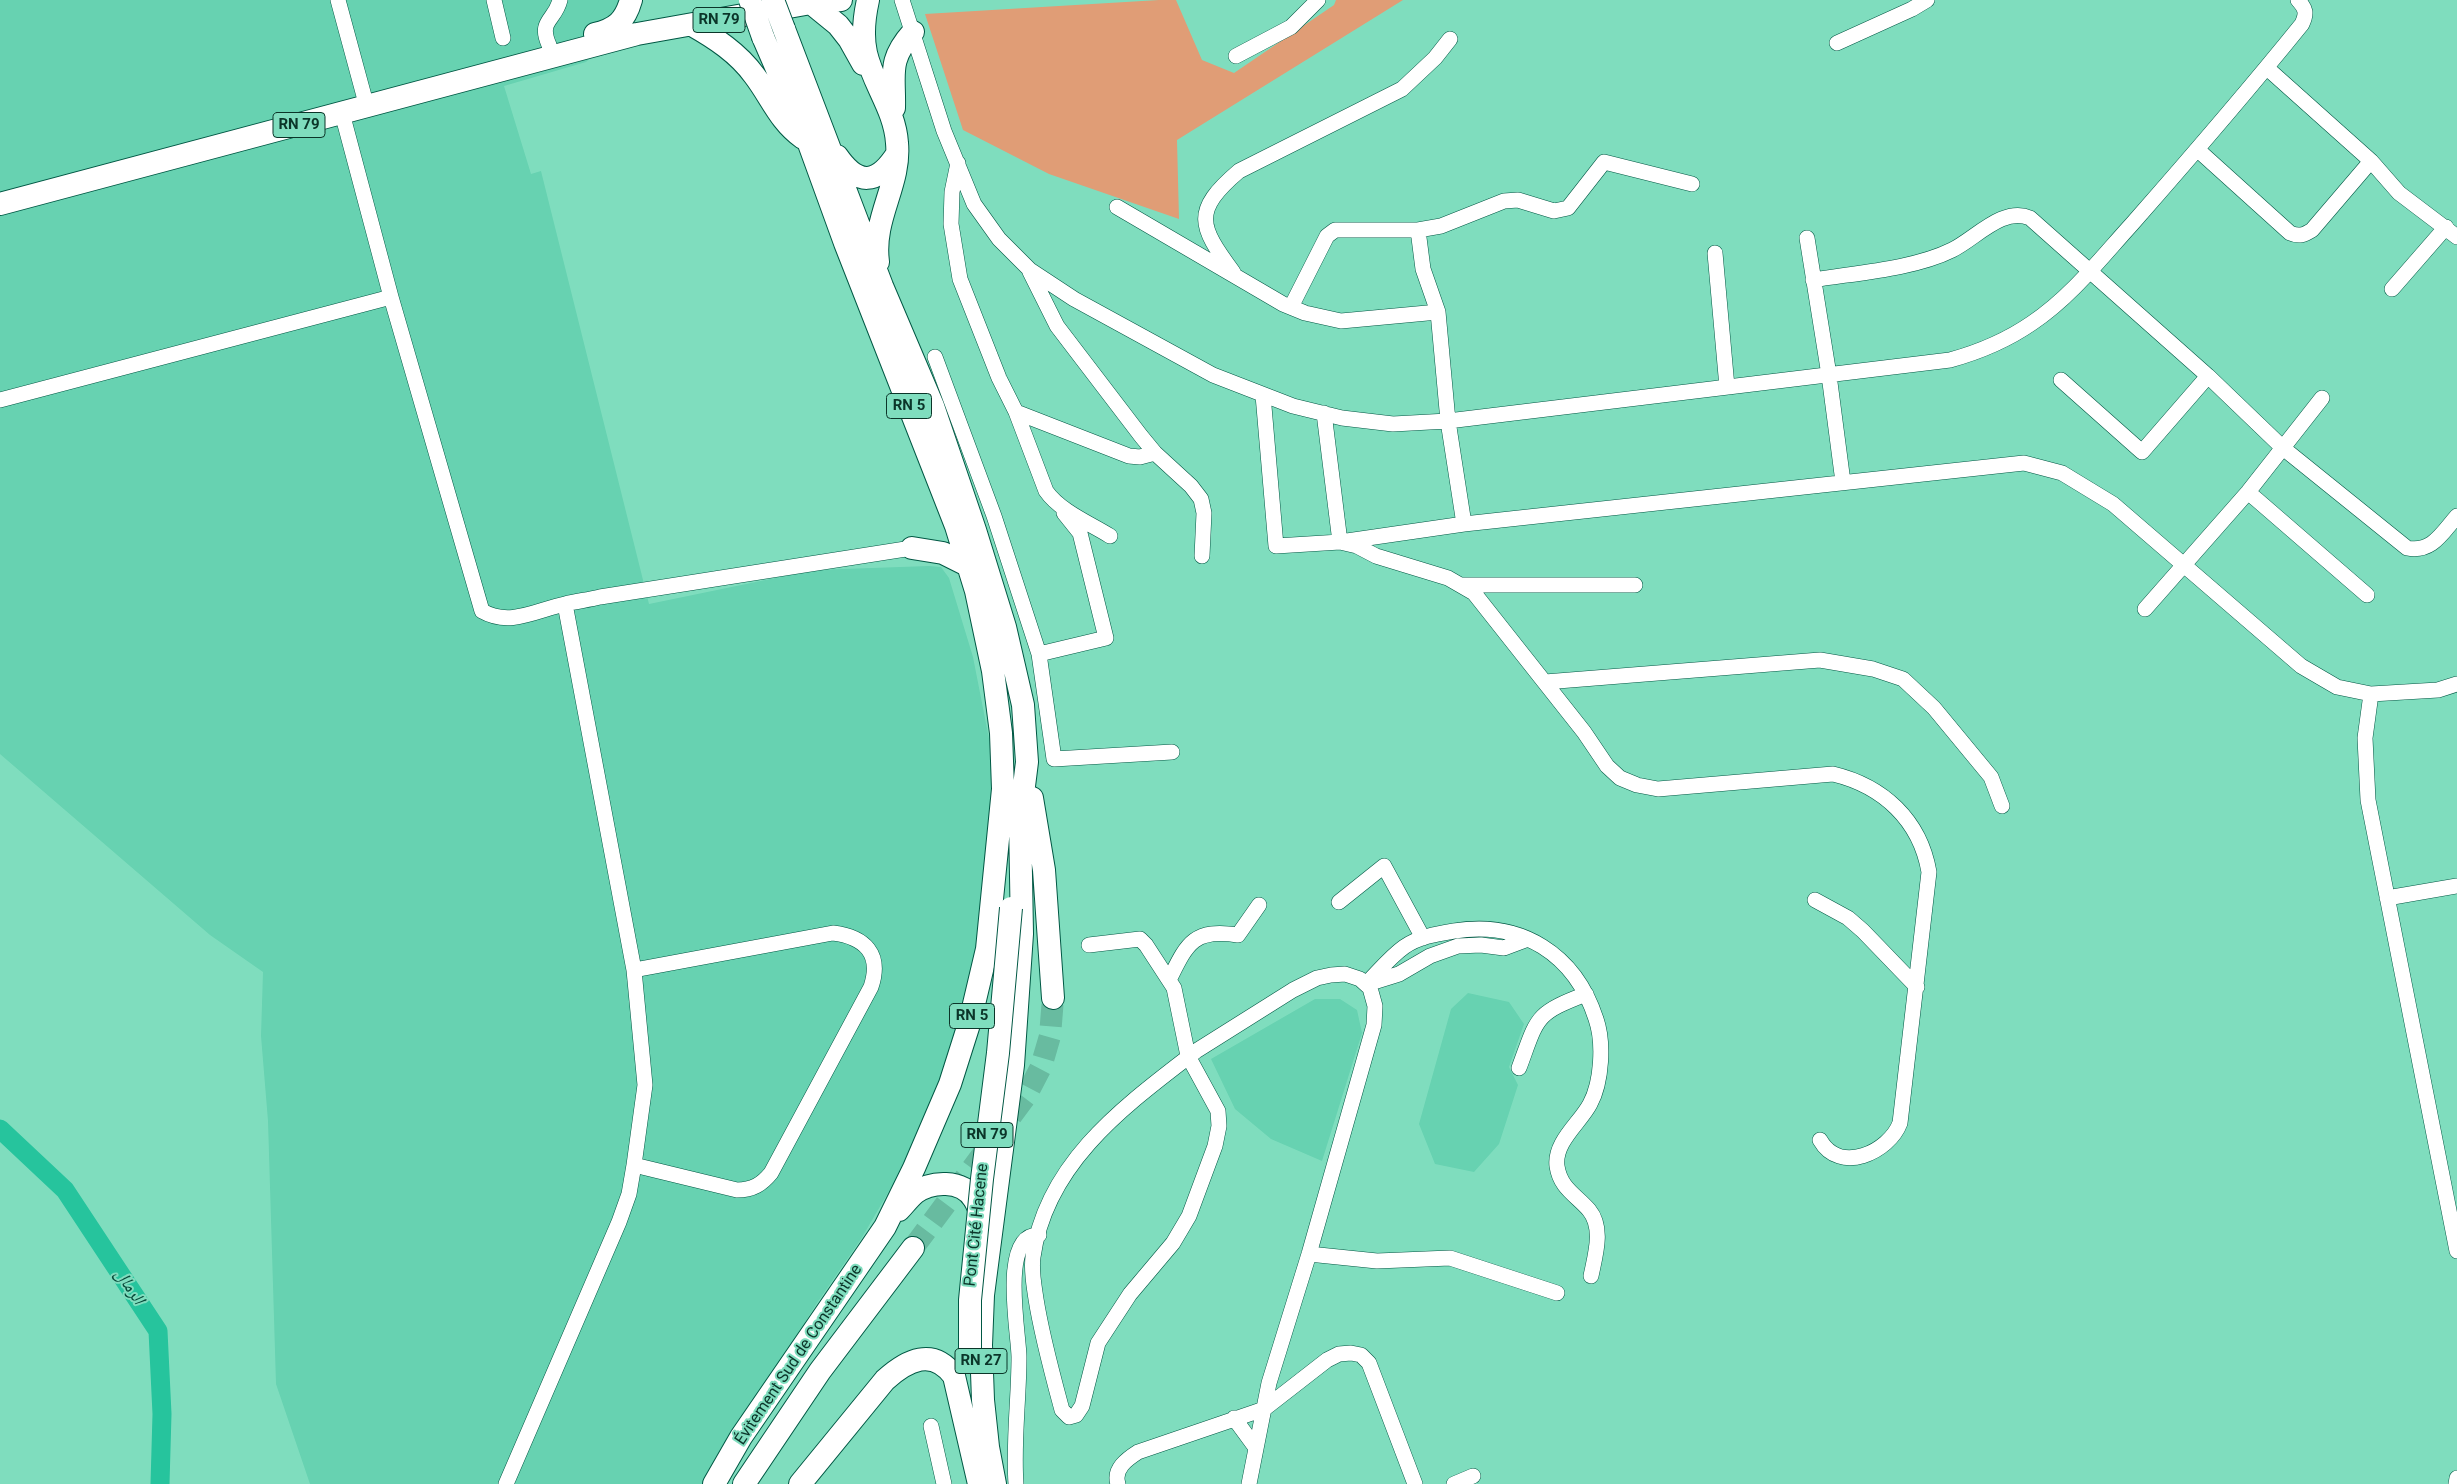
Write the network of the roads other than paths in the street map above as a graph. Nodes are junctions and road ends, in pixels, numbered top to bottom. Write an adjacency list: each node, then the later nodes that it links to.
1 (338, 0): 24 (street)
2 (494, 0): 17 (street)
3 (560, 0): 20 (street)
4 (750, 0): 27 (highway, RN 5, bridge)
5 (773, 0): 27 (highway, RN 5, bridge)
6 (841, 0): 13 (highway, RN 79)
7 (869, 0): 23 (highway)
8 (902, 0): 16 (street)
9 (1318, 0): 21 (street)
10 (1926, 0): 19 (street)
11 (2298, 0): 22 (street)
12 (630, 2): 15 (highway, RN 79); 20 (highway, RN 79)
13 (811, 3): 14 (highway, RN 79); 23 (highway)
14 (692, 25): 15 (highway, RN 79); 27 (highway)
15 (662, 29): 25 (highway, RN 79)
16 (913, 32): 26 (highway); 31 (street)
17 (503, 38)
18 (1450, 39): 42 (street)
19 (1837, 43)
20 (549, 45): 24 (highway, RN 79)
21 (1236, 56)
22 (2267, 68): 28 (street); 30 (street)
23 (875, 78): 26 (highway)
24 (364, 96): 33 (highway, RN 79)
25 (342, 113): 34 (highway, RN 79); 46 (street)
26 (893, 119): 29 (highway)
27 (817, 140): 29 (highway); 44 (highway, RN 5); 67 (highway, RN 5)
28 (2198, 150): 30 (street); 41 (street)
29 (897, 153): 44 (highway)
30 (2371, 161): 37 (street)
31 (958, 162): 40 (street); 57 (street)
32 (1692, 184): 36 (street)
33 (0, 192)
34 (0, 204)
35 (1117, 207): 42 (street)
36 (1418, 230): 47 (street); 48 (street)
37 (2451, 232): 45 (street)
38 (1807, 238): 43 (street)
39 (1715, 253): 53 (street)
40 (1030, 270): 54 (street); 61 (street)
41 (2089, 272): 43 (street); 50 (street); 51 (street)
42 (1236, 277): 47 (street)
43 (1812, 280): 50 (street)
44 (882, 286): 77 (highway, RN 5)
45 (2392, 289)
46 (391, 297): 56 (street); 79 (street)
47 (1291, 308): 48 (street)
48 (1438, 312): 59 (street)
49 (935, 357): 75 (street)
50 (1829, 375): 53 (street); 62 (street)
51 (2208, 376): 52 (street); 60 (street)
52 (2061, 380)
53 (1727, 388): 59 (street)
54 (1263, 395): 58 (street); 69 (street)
55 (2322, 398): 60 (street)
56 (0, 400)
57 (1016, 412): 61 (street); 64 (street)
58 (1324, 413): 59 (street); 69 (street)
59 (1448, 422): 66 (street)
60 (2284, 448): 63 (street); 65 (street)
61 (1155, 453): 71 (street)
62 (1843, 482): 66 (street); 73 (street)
63 (2248, 492): 73 (street); 78 (street)
64 (1051, 498): 68 (street); 81 (street)
65 (2457, 516)
66 (1464, 524): 69 (street)
67 (956, 526): 70 (highway); 72 (highway, RN 5)
68 (1110, 536)
69 (1340, 542): 76 (street)
70 (912, 548): 72 (highway); 79 (street)
71 (1202, 556)
72 (969, 566): 87 (highway, RN 5)
73 (2182, 566): 80 (street); 84 (street)
74 (1635, 584): 76 (street)
75 (1018, 585): 77 (street); 81 (street)
76 (1463, 585): 82 (street)
77 (995, 593): 86 (highway, RN 5)
78 (2367, 595)
79 (565, 604): 98 (street)
80 (2145, 609)
81 (1039, 654): 85 (street)
82 (1545, 682): 88 (street); 101 (street)
83 (2457, 684): 84 (street)
84 (2371, 694): 90 (street)
85 (1172, 752)
86 (1027, 762): 94 (highway, RN 79); 103 (highway, RN 5)
87 (1003, 789): 94 (highway, RN 79); 108 (highway, RN 5)
88 (2002, 806)
89 (2457, 886): 90 (street)
90 (2388, 898): 112 (street)
91 (1815, 900): 101 (street)
92 (1339, 902): 95 (street)
93 (1259, 905): 99 (street)
94 (1016, 910): 110 (highway, Pont Cité Hacene / RN 79); 116 (highway, Pont Cité Hacene / RN 79, bridge)
95 (1423, 938): 96 (street); 100 (street)
96 (1528, 939): 100 (street); 102 (street)
97 (1089, 945): 99 (street)
98 (634, 970): 107 (street); 107 (street)
99 (1169, 980): 104 (street)
100 (1366, 984): 104 (street); 113 (street)
101 (1916, 987): 106 (street)
102 (1586, 994): 105 (street); 114 (street)
103 (1053, 998)
104 (1188, 1056): 109 (street); 109 (street)
105 (1519, 1068)
106 (1820, 1140)
107 (634, 1165): 123 (street)
108 (885, 1227): 110 (highway); 124 (highway, Évitement Sud de Constantine / RN 5)
109 (1039, 1235): 130 (street)
110 (991, 1237): 129 (highway, RN 27)
111 (913, 1248): 125 (highway, Évitement Sud de Constantine)
112 (2457, 1251)
113 (1309, 1254): 115 (street); 117 (street)
114 (1590, 1276)
115 (1556, 1294)
116 (970, 1362): 128 (highway, RN 27)
117 (1264, 1409): 118 (street); 120 (street); 133 (street)
118 (1234, 1418): 120 (street); 131 (street)
119 (931, 1426): 127 (street)
120 (1256, 1448): 132 (street)
121 (1473, 1476): 134 (street)
122 (2457, 1478): 135 (street)
123 (506, 1484)
124 (714, 1484)
125 (744, 1484)
126 (800, 1484): 128 (highway)
127 (944, 1484)
128 (981, 1484)
129 (995, 1484)
130 (1016, 1484)
131 (1118, 1484)
132 (1248, 1484)
133 (1415, 1484)
134 (1454, 1484)
135 (2456, 1484)

